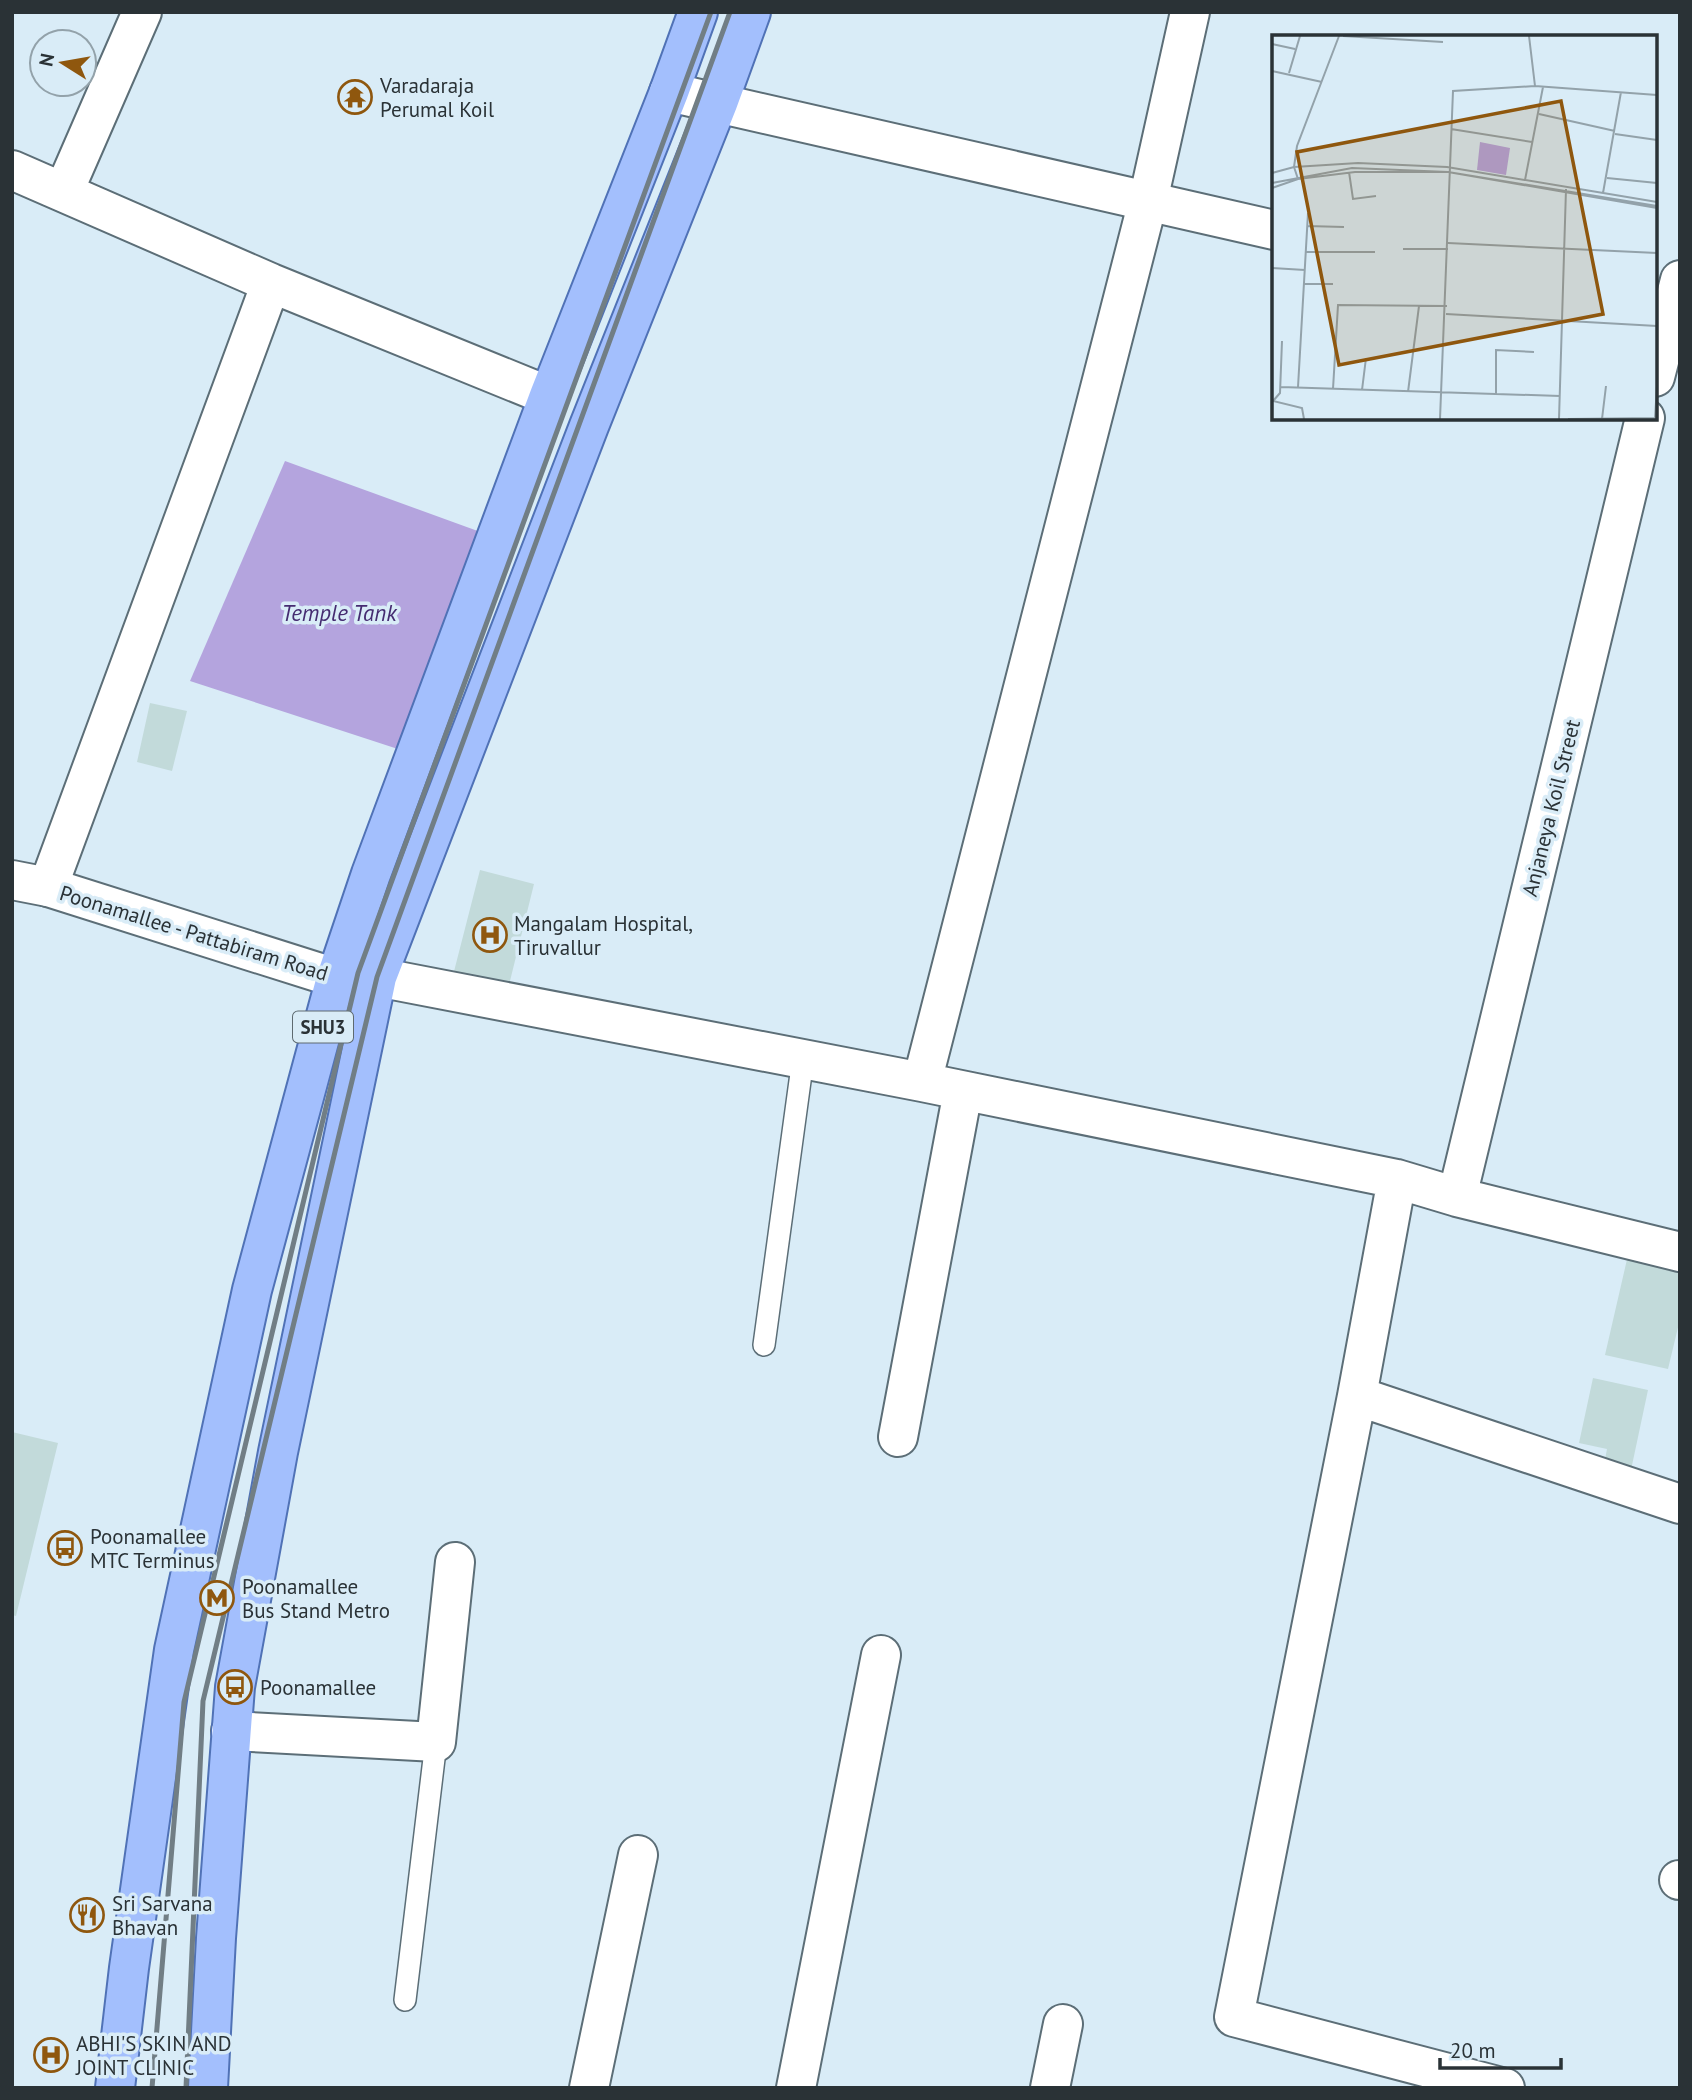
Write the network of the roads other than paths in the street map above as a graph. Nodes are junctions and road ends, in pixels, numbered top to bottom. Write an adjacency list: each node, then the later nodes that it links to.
1 (142, 12): 8 (street)
2 (698, 12): 5 (main road, SHU3)
3 (751, 12): 6 (main road, SHU3)
4 (1190, 12): 9 (street)
5 (669, 92): 6 (street); 15 (main road, SHU3)
6 (718, 103): 9 (street); 18 (main road, SHU3)
7 (12, 170): 8 (street)
8 (64, 191): 12 (street)
9 (1148, 201): 10 (street); 21 (street)
10 (1272, 230)
11 (1680, 281): 13 (street)
12 (271, 283): 15 (street); 17 (street)
13 (1668, 319): 14 (street)
14 (1657, 367)
15 (549, 396): 19 (main road, SHU3)
16 (1645, 420): 24 (street, Anjaneya Koil Street)
17 (30, 883): 19 (street, Poonamallee - Pattabiram Road)
18 (377, 977): 19 (street, Poonamallee - Pattabiram Road); 20 (street, Poonamallee - Pattabiram Road); 32 (main road, SHU3)
19 (336, 978): 37 (main road, SHU3)
20 (803, 1059): 21 (street, Poonamallee - Pattabiram Road); 26 (lane)
21 (922, 1083): 22 (street, Poonamallee - Pattabiram Road)
22 (963, 1091): 23 (street, Poonamallee - Pattabiram Road); 28 (street)
23 (1397, 1179): 24 (street, Poonamallee - Pattabiram Road); 27 (street)
24 (1457, 1197): 25 (street, Poonamallee - Pattabiram Road)
25 (1680, 1252)
26 (764, 1345)
27 (1357, 1396): 29 (street); 42 (street)
28 (898, 1437)
29 (1680, 1504)
30 (455, 1562): 33 (street)
31 (881, 1655): 40 (street)
32 (231, 1731): 33 (street); 38 (main road, SHU3)
33 (436, 1742): 35 (lane)
34 (638, 1855): 39 (street)
35 (405, 2000)
36 (1063, 2024): 41 (street)
37 (115, 2088)
38 (208, 2088)
39 (589, 2088)
40 (796, 2088)
41 (1050, 2088)
42 (1506, 2088)

